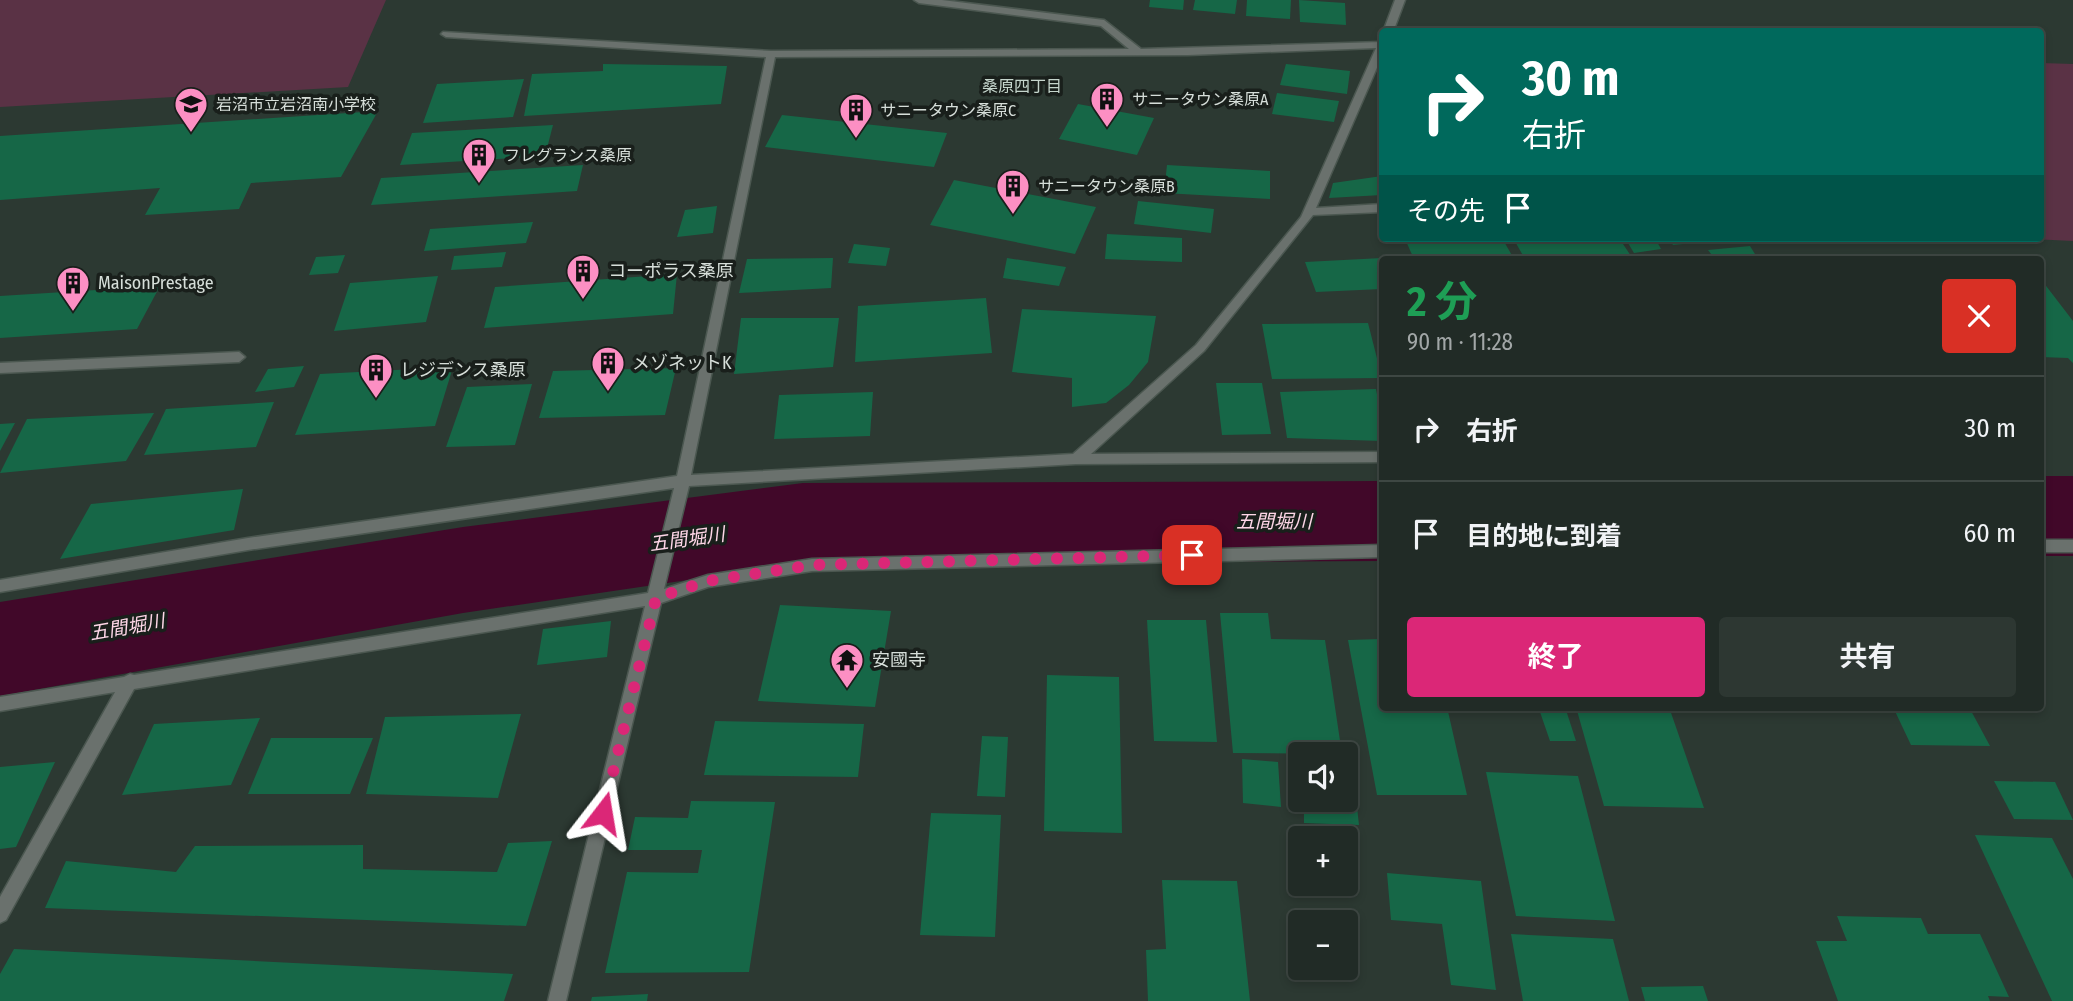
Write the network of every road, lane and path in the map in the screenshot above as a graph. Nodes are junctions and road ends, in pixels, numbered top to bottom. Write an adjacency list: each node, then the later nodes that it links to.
1 (919, 0): 3 (street)
2 (1400, 0): 4 (street)
3 (966, 3): 7 (street)
4 (1390, 28)
5 (446, 34): 9 (street)
6 (1379, 45): 7 (street)
7 (1137, 51): 9 (street)
8 (1379, 52): 11 (street)
9 (771, 54): 16 (street)
10 (1379, 208): 11 (street)
11 (1309, 212): 15 (street)
12 (239, 357): 13 (street)
13 (0, 368)
14 (1379, 457): 15 (street)
15 (1076, 459): 16 (street)
16 (682, 485): 20 (street); 21 (street)
17 (2044, 546): 18 (street)
18 (2073, 546)
19 (1379, 551): 21 (street)
20 (0, 586)
21 (657, 592): 22 (street); 25 (street)
22 (130, 681): 23 (street); 24 (street)
23 (0, 704)
24 (0, 914)
25 (557, 1001)

